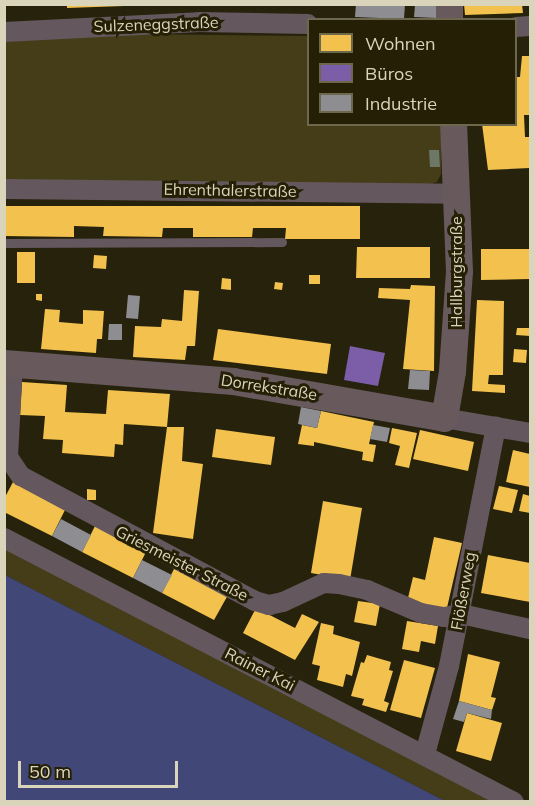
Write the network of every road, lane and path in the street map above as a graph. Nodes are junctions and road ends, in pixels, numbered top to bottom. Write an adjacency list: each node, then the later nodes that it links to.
1 (307, 24): 2 (street, Sulzeneggstraße)
2 (4, 32)
3 (453, 126): 5 (street, Hallburgstraße)
4 (4, 189): 5 (street, Ehrenthalerstraße)
5 (456, 194): 9 (street, Hallburgstraße)
6 (282, 242): 7 (lane)
7 (4, 243)
8 (9, 363): 9 (street, Dorrekstraße); 13 (street, Griesmeister Straße)
9 (444, 418): 10 (street, Dorrekstraße)
10 (496, 427): 11 (street, Dorrekstraße); 13 (street, Flößerweg)
11 (531, 433)
12 (4, 538): 15 (street, Rainer Kai)
13 (461, 614): 14 (street, Griesmeister Straße); 15 (street, Flößerweg)
14 (531, 629)
15 (425, 754): 16 (street, Rainer Kai)
16 (514, 801)

